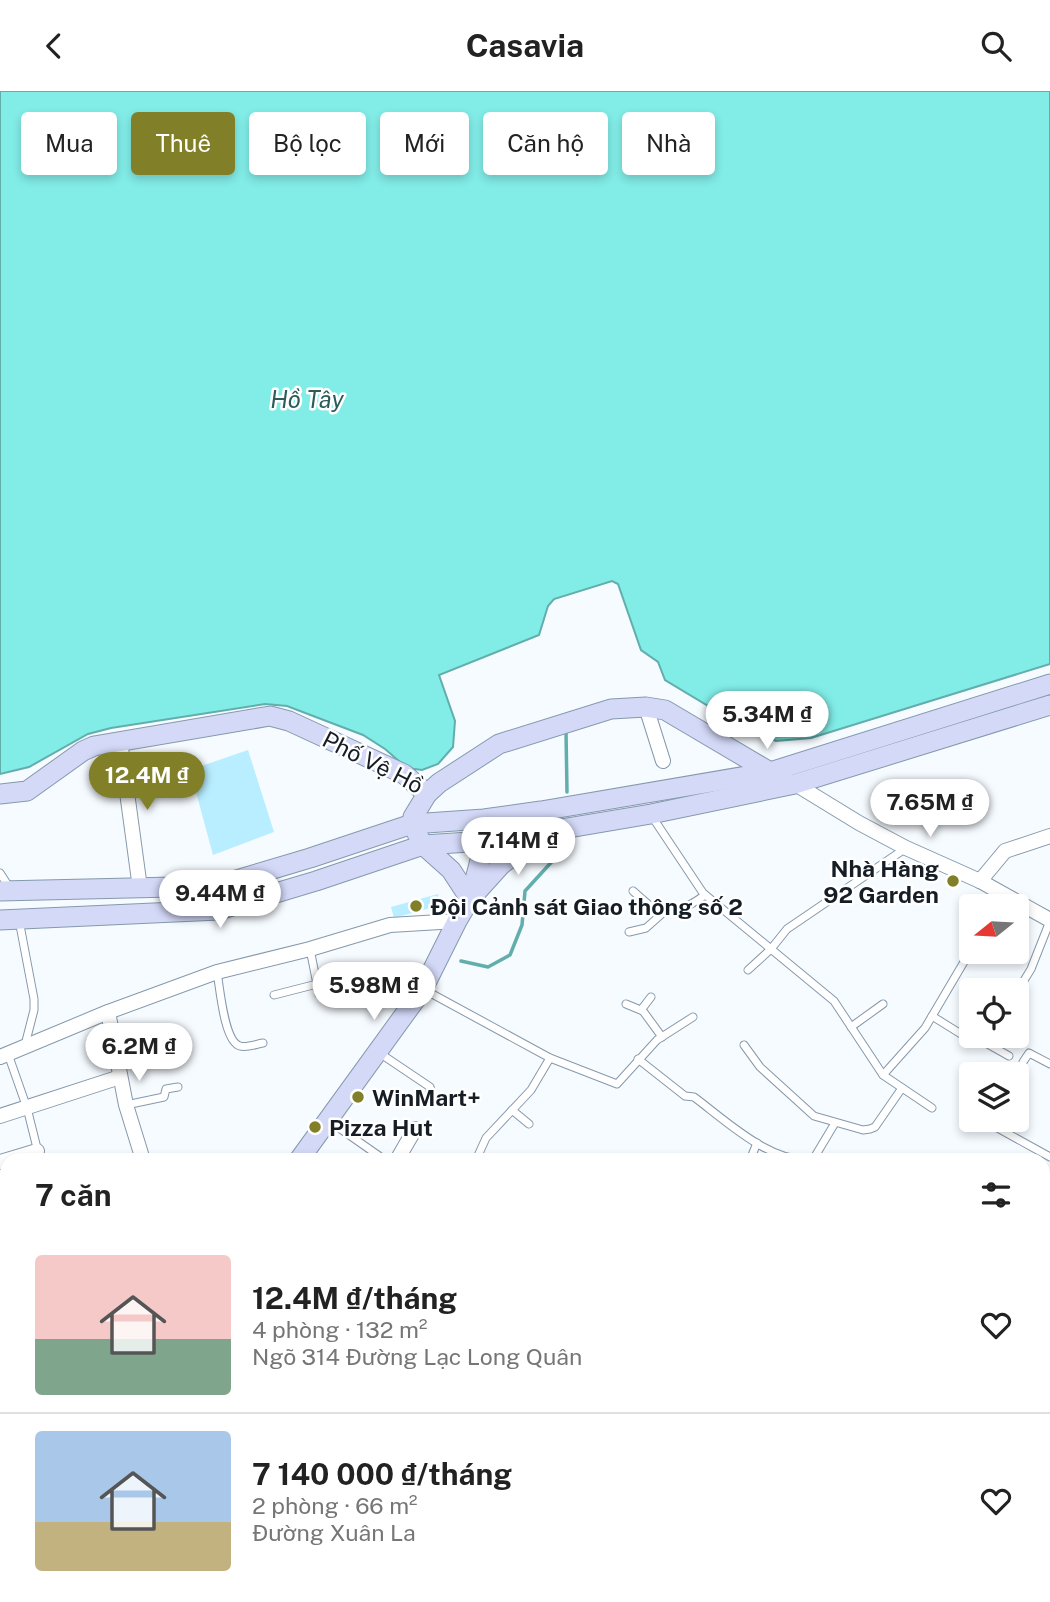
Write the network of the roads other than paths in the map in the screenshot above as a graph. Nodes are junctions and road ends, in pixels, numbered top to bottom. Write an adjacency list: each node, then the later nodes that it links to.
1 (1050, 684): 6 (main road)
2 (1050, 705): 7 (main road)
3 (646, 707): 5 (street); 6 (main road, Phố Vệ Hồ); 9 (main road, Phố Vệ Hồ)
4 (120, 741): 8 (main road, Phố Vệ Hồ); 9 (main road, Phố Vệ Hồ); 20 (street)
5 (663, 761)
6 (771, 772): 7 (street); 11 (main road)
7 (794, 784): 10 (main road); 17 (street)
8 (0, 794)
9 (428, 794): 12 (main road)
10 (651, 814): 13 (main road); 24 (lane)
11 (484, 819): 12 (main road); 15 (main road)
12 (412, 824): 16 (main road); 20 (main road)
13 (544, 832): 15 (main road); 25 (main road)
14 (1050, 836): 19 (street)
15 (485, 841): 16 (main road); 25 (main road)
16 (422, 845): 25 (main road); 28 (main road)
17 (906, 848): 19 (street); 33 (lane)
18 (0, 873): 21 (lane)
19 (980, 881): 23 (street)
20 (140, 888): 21 (main road)
21 (6, 891)
22 (633, 891): 26 (lane)
23 (994, 894)
24 (705, 895): 26 (lane); 33 (lane)
25 (470, 899): 29 (main road)
26 (664, 912): 31 (lane)
27 (1029, 912): 30 (street)
28 (9, 920): 54 (lane)
29 (457, 921): 32 (street); 39 (main road)
30 (1050, 921): 37 (lane)
31 (629, 932)
32 (310, 949): 36 (street); 38 (lane)
33 (771, 949): 35 (lane); 49 (lane)
34 (963, 964): 47 (lane)
35 (748, 970)
36 (217, 972): 46 (street); 52 (lane)
37 (1026, 978)
38 (317, 984): 40 (lane); 41 (lane)
39 (423, 989): 56 (main road); 59 (lane)
40 (319, 994)
41 (274, 995)
42 (651, 997): 45 (lane)
43 (626, 1003): 45 (lane)
44 (883, 1004): 49 (lane)
45 (641, 1010): 51 (lane)
46 (108, 1012): 54 (street); 64 (street)
47 (932, 1016): 50 (lane); 63 (lane)
48 (693, 1017): 51 (lane)
49 (851, 1027): 63 (lane)
50 (959, 1033)
51 (662, 1037): 60 (lane)
52 (263, 1043)
53 (744, 1045): 74 (lane)
54 (24, 1046): 57 (street)
55 (995, 1048): 58 (lane)
56 (378, 1052): 67 (lane); 73 (main road)
57 (4, 1055): 69 (lane)
58 (1009, 1056)
59 (550, 1058): 60 (lane); 71 (lane)
60 (638, 1059): 78 (lane)
61 (1023, 1062): 62 (lane)
62 (1050, 1064)
63 (883, 1075): 66 (lane)
64 (120, 1077): 68 (street); 69 (street)
65 (178, 1087): 68 (lane)
66 (902, 1088): 70 (lane); 74 (lane)
67 (427, 1099)
68 (126, 1105): 80 (street)
69 (27, 1108): 72 (street); 79 (lane)
70 (932, 1108)
71 (512, 1110): 75 (lane); 84 (lane)
72 (0, 1116)
73 (328, 1121): 81 (main road); 82 (lane)
74 (835, 1123): 87 (lane)
75 (529, 1124)
76 (415, 1129): 83 (street)
77 (1005, 1132): 88 (lane)
78 (757, 1143): 85 (lane); 86 (lane)
79 (38, 1153)
80 (141, 1153)
81 (304, 1153)
82 (374, 1153)
83 (401, 1153)
84 (479, 1153)
85 (753, 1153)
86 (776, 1153)
87 (817, 1153)
88 (1043, 1153)

